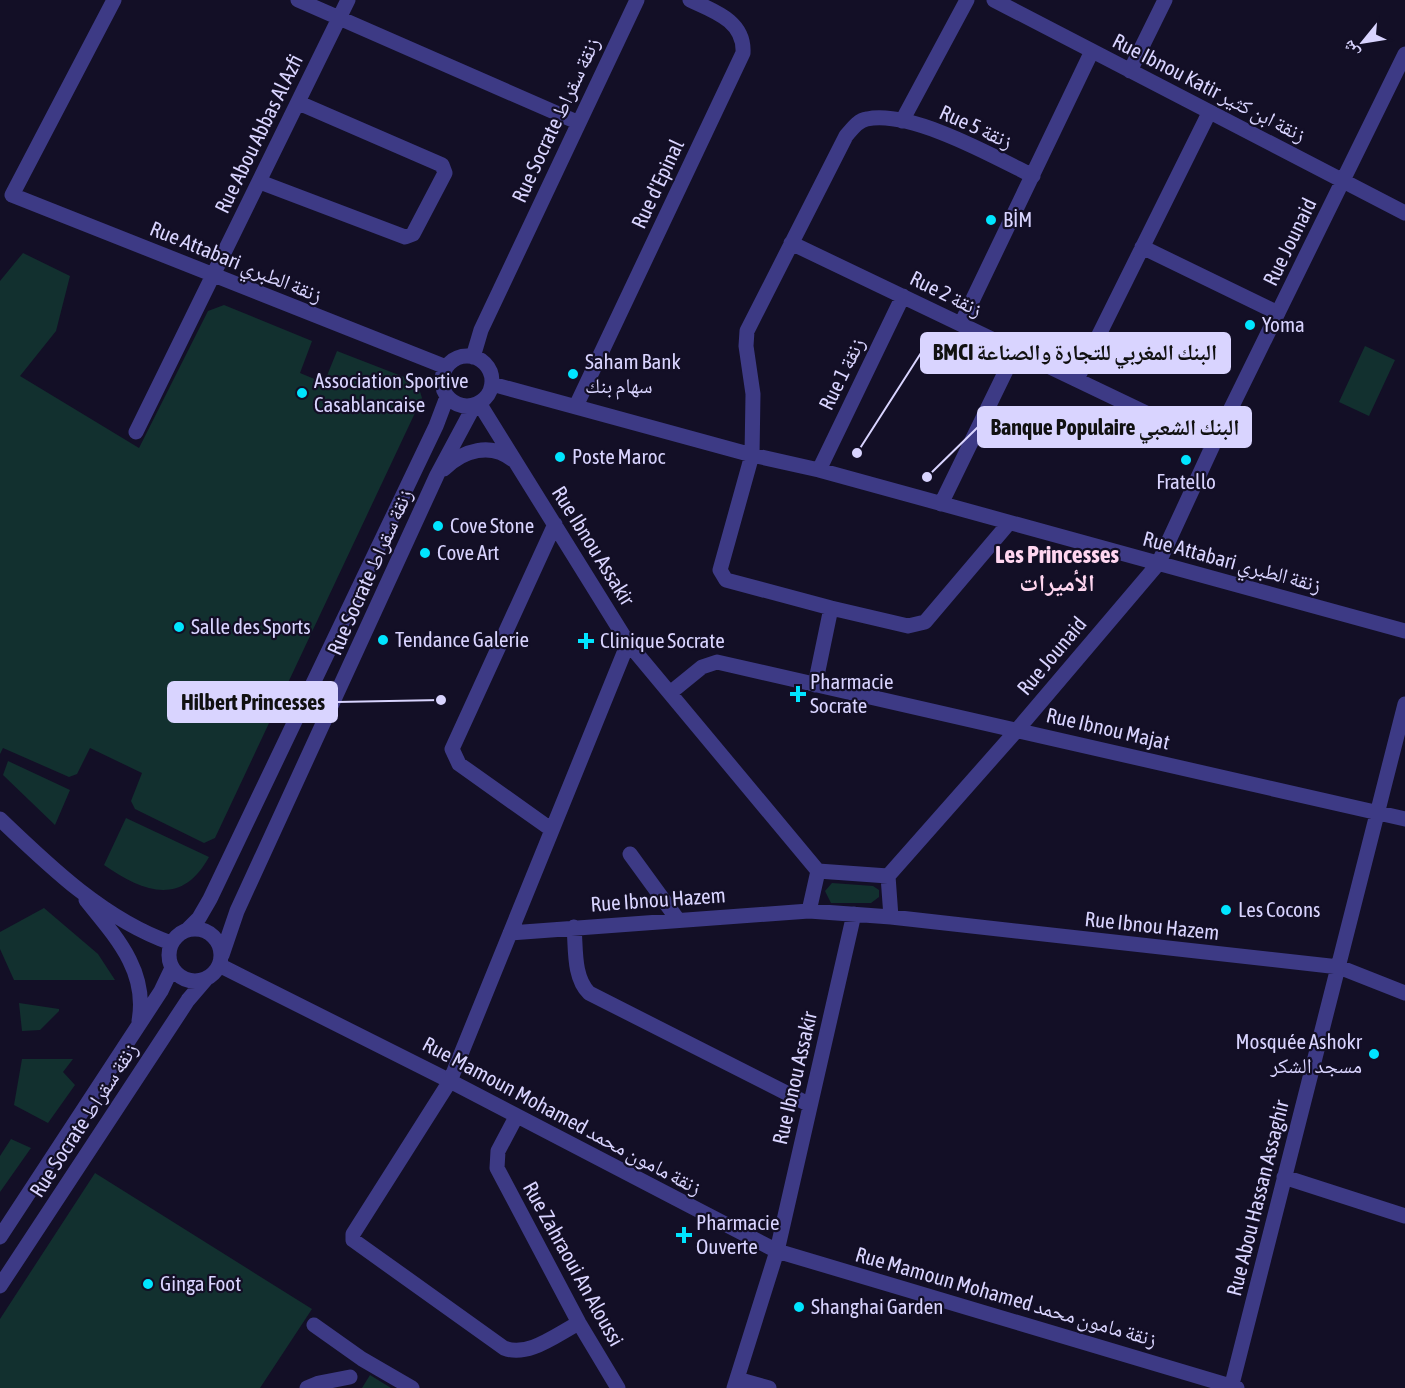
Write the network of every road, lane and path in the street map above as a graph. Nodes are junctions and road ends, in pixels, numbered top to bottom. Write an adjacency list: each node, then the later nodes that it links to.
1 (114, 0): 24 (street, Rue Attabari زنقة الطبري)
2 (298, 0): 10 (street)
3 (348, 0): 10 (street, Rue Abou Abbas Al Azfi)
4 (637, 0): 17 (street, Rue Socrate زنقة سقراط)
5 (690, 0): 35 (street, Rue d'Epinal)
6 (967, 0): 16 (street)
7 (994, 0): 9 (street, Rue Ibnou Katir زنقة ابن كثير)
8 (1166, 0): 13 (street)
9 (1014, 4): 11 (street, Rue Ibnou Katir زنقة ابن كثير)
10 (340, 16): 14 (street, Rue Abou Abbas Al Azfi); 17 (street)
11 (1092, 51): 13 (street, Rue Ibnou Katir زنقة ابن كثير); 18 (street)
12 (1405, 54): 19 (street, Rue Jounaid)
13 (1130, 71): 15 (street, Rue Ibnou Katir زنقة ابن كثير)
14 (299, 103): 20 (street, Rue Abou Abbas Al Azfi); 20 (street)
15 (1209, 112): 19 (street, Rue Ibnou Katir زنقة ابن كثير); 23 (street)
16 (902, 121): 18 (street, Rue 5 زنقة); 22 (street, Rue 5 زنقة)
17 (577, 122): 29 (street, Rue Socrate زنقة سقراط)
18 (1032, 176): 27 (street)
19 (1343, 181): 21 (street, Rue Ibnou Katir زنقة ابن كثير); 26 (street, Rue Jounaid)
20 (260, 182): 24 (street, Rue Abou Abbas Al Azfi)
21 (1405, 213)
22 (791, 243): 25 (street, Rue 2 زنقة); 38 (street, Rue 5 زنقة)
23 (1142, 246): 26 (street); 31 (street)
24 (213, 276): 30 (street, Rue Attabari زنقة الطبري); 36 (street, Rue Abou Abbas Al Azfi)
25 (903, 296): 27 (street, Rue 2 زنقة); 40 (street, Rue 1 زنقة)
26 (1278, 313): 37 (street, Rue Jounaid)
27 (961, 324): 28 (street, Rue 2 زنقة)
28 (1016, 350): 31 (street, Rue 2 زنقة); 42 (street)
29 (473, 357): 30 (street); 32 (street)
30 (446, 367): 33 (street)
31 (1077, 379): 37 (street, Rue 2 زنقة)
32 (492, 384): 34 (street); 35 (street, Rue Attabari زنقة الطبري)
33 (447, 397): 34 (street); 66 (street, Rue Socrate زنقة سقراط)
34 (476, 404): 39 (street, Rue Ibnou Assakir); 41 (street, Rue Socrate زنقة سقراط)
35 (576, 406): 38 (street, Rue Attabari زنقة الطبري)
36 (136, 432)
37 (1213, 445): 45 (street, Rue Jounaid)
38 (753, 455): 40 (street, Rue Attabari زنقة الطبري); 46 (street, Rue 5 زنقة)
39 (516, 462): 41 (street); 44 (street, Rue Ibnou Assakir)
40 (819, 470): 42 (street, Rue Attabari زنقة الطبري)
41 (437, 475): 69 (street, Rue Socrate زنقة سقراط)
42 (941, 504): 43 (street, Rue Attabari زنقة الطبري)
43 (1009, 523): 45 (street, Rue Attabari زنقة الطبري); 46 (street)
44 (555, 524): 48 (street, Rue Ibnou Assakir); 56 (street)
45 (1158, 564): 47 (street, Rue Attabari زنقة الطبري); 52 (street, Rue Jounaid)
46 (831, 609): 49 (street)
47 (1405, 631)
48 (628, 643): 50 (street, Rue Ibnou Assakir); 56 (street)
49 (814, 685): 50 (street, Rue Ibnou Majat); 52 (street, Rue Ibnou Majat)
50 (670, 693): 58 (street, Rue Ibnou Assakir)
51 (1405, 704): 53 (street, Rue Abou Hassan Assaghir)
52 (1017, 730): 53 (street, Rue Ibnou Majat); 59 (street, Rue Jounaid)
53 (1377, 813): 55 (street, Rue Ibnou Majat); 70 (street, Rue Abou Hassan Assaghir)
54 (0, 819): 60 (street)
55 (1405, 819)
56 (552, 830): 67 (street)
57 (630, 854): 64 (street)
58 (818, 871): 59 (street); 61 (street)
59 (888, 876): 63 (street)
60 (76, 887): 68 (street); 74 (street)
61 (809, 911): 62 (street, Rue Ibnou Hazem); 64 (street, Rue Ibnou Hazem)
62 (854, 914): 63 (street, Rue Ibnou Hazem); 76 (street, Rue Ibnou Assakir)
63 (891, 917): 70 (street, Rue Ibnou Hazem)
64 (678, 920): 65 (street, Rue Ibnou Hazem)
65 (574, 927): 67 (street, Rue Ibnou Hazem); 76 (street)
66 (187, 930): 68 (street); 69 (street)
67 (510, 933): 75 (street)
68 (171, 943): 71 (street)
69 (220, 960): 72 (street); 75 (street, Rue Mamoun Mohamed زنقة مامون محمد)
70 (1339, 967): 73 (street, Rue Ibnou Hazem); 78 (street, Rue Abou Hassan Assaghir)
71 (172, 968): 72 (street); 74 (street, Rue Socrate زنقة سقراط)
72 (206, 979): 82 (street, Rue Socrate زنقة سقراط)
73 (1405, 993)
74 (138, 1024): 80 (street, Rue Socrate زنقة سقراط)
75 (450, 1081): 77 (street, Rue Mamoun Mohamed زنقة مامون محمد); 83 (street)
76 (810, 1106): 81 (street, Rue Ibnou Assakir)
77 (516, 1117): 81 (street, Rue Mamoun Mohamed زنقة مامون محمد); 83 (street, Rue Zahraoui An Aloussi)
78 (1284, 1177): 79 (street); 87 (street, Rue Abou Hassan Assaghir)
79 (1405, 1216)
80 (0, 1238)
81 (777, 1251): 86 (street, Rue Ibnou Assakir); 87 (street, Rue Mamoun Mohamed زنقة مامون محمد)
82 (0, 1286)
83 (579, 1323): 90 (street, Rue Zahraoui An Aloussi)
84 (314, 1325): 89 (street)
85 (350, 1377): 88 (street)
86 (735, 1383): 91 (street)
87 (1234, 1387)
88 (307, 1388)
89 (412, 1388)
90 (618, 1388)
91 (769, 1388)

